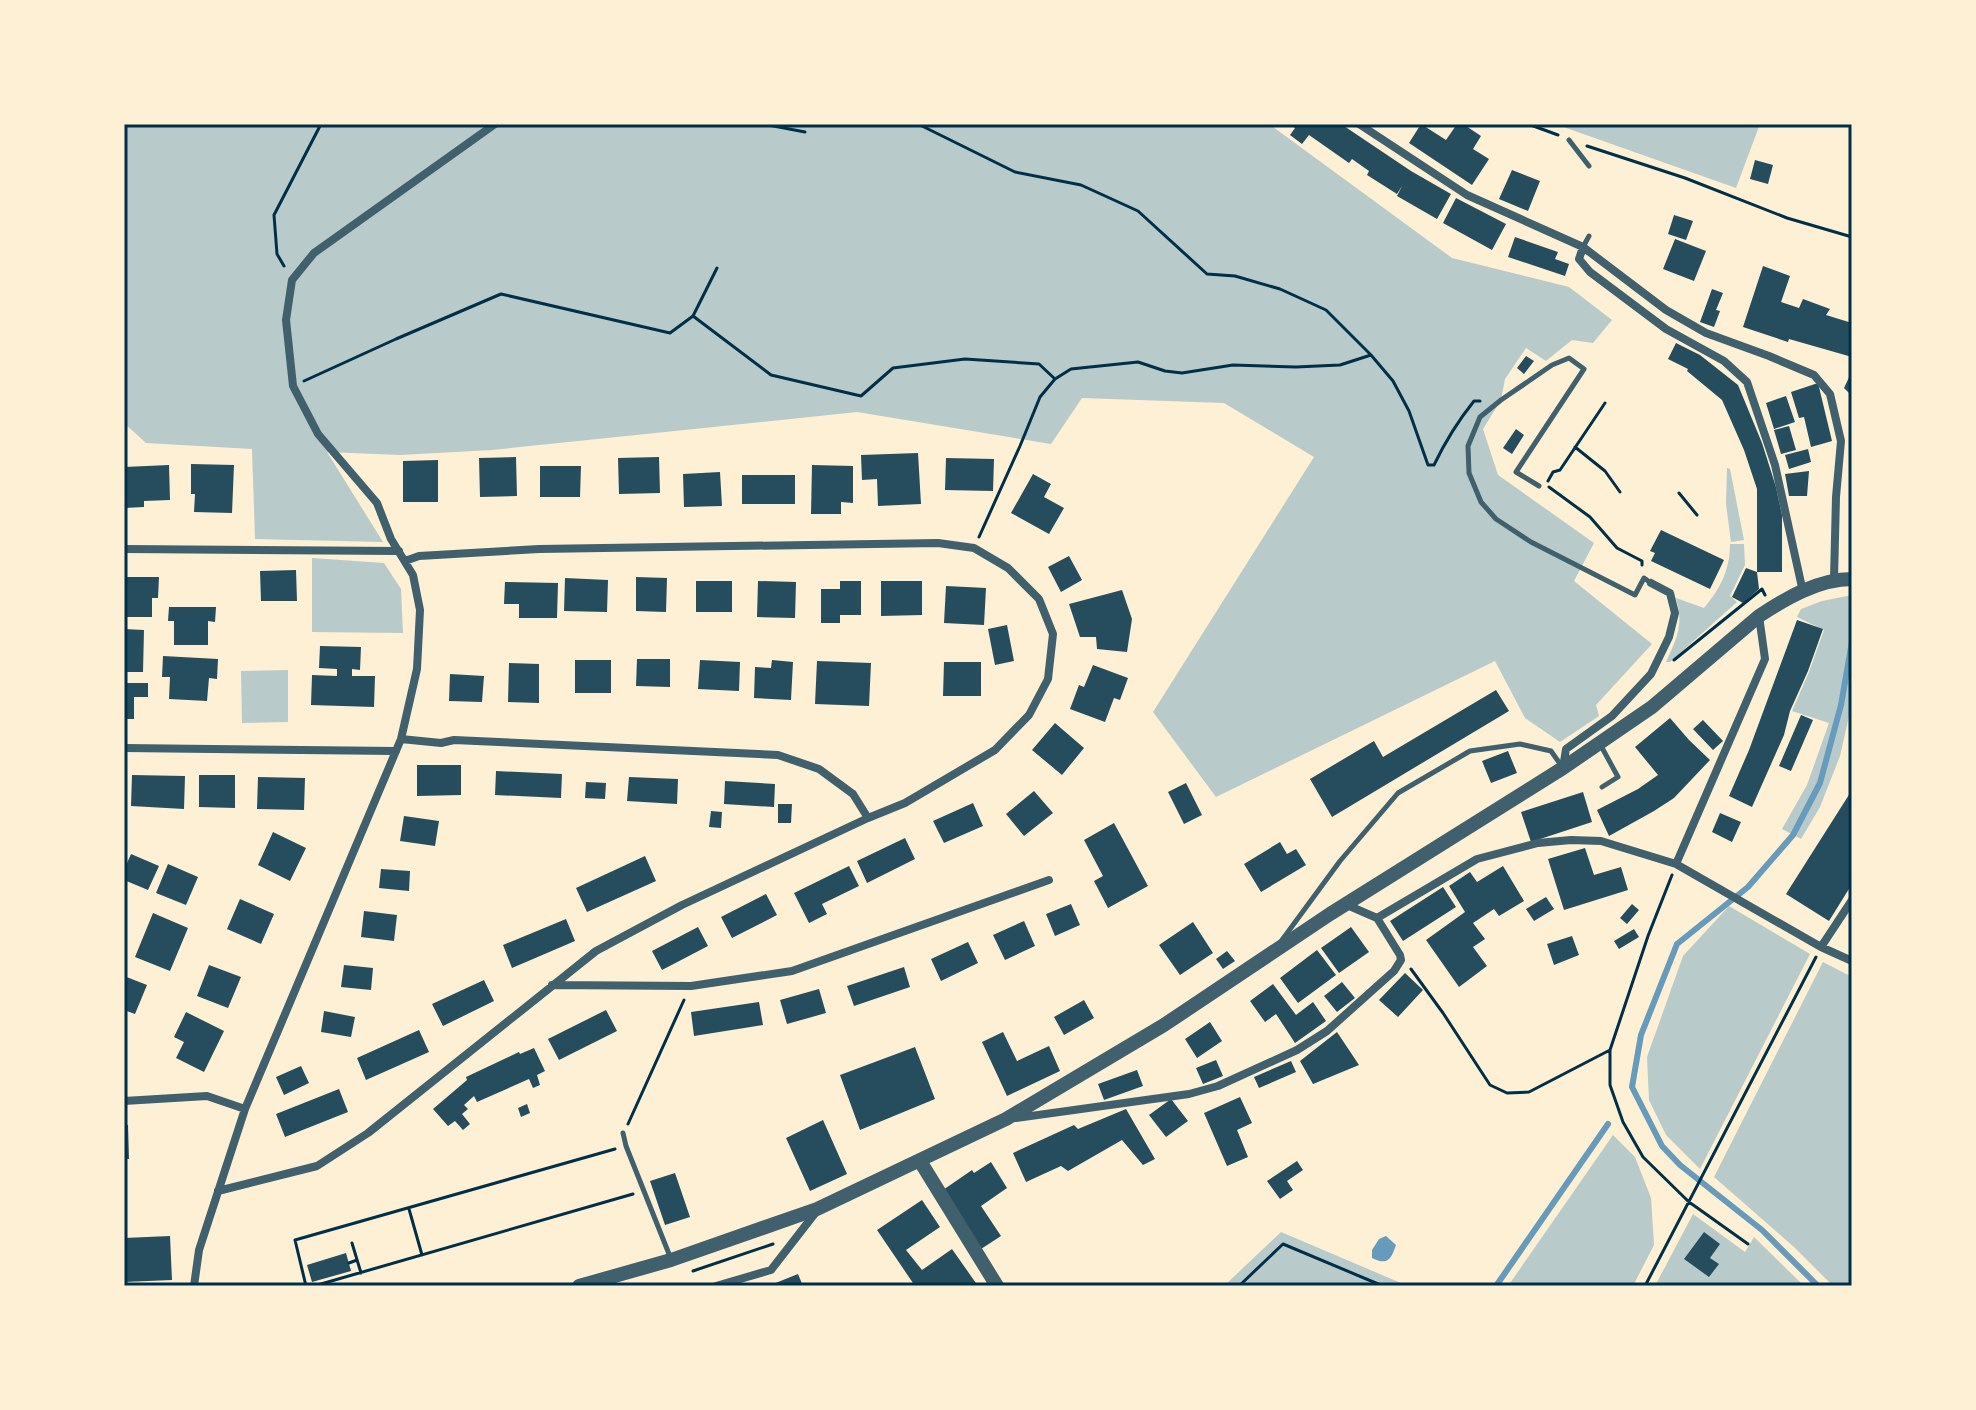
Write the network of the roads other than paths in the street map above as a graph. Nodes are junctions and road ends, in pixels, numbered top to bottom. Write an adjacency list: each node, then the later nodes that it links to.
1 (495, 124): 9 (street)
2 (1359, 124): 6 (street)
3 (1569, 140): 4 (lane)
4 (1589, 166)
5 (1589, 236): 6 (lane)
6 (1583, 247): 11 (street); 14 (street)
7 (1539, 486): 13 (lane)
8 (124, 549): 9 (street)
9 (399, 551): 10 (street)
10 (405, 561): 16 (street); 22 (street)
11 (1834, 579): 12 (street); 14 (street)
12 (1852, 579)
13 (1651, 583): 20 (street)
14 (1803, 592): 15 (street)
15 (1759, 616): 17 (street); 23 (street)
16 (401, 739): 19 (street); 22 (street)
17 (1599, 743): 20 (street); 21 (lane)
18 (124, 748): 19 (street)
19 (396, 751): 33 (street)
20 (1563, 768): 26 (street); 29 (lane)
21 (1602, 787)
22 (868, 818): 31 (street)
23 (1676, 864): 27 (street); 28 (street)
24 (1049, 880): 31 (street)
25 (1852, 900): 28 (street)
26 (1347, 905): 27 (street); 29 (street)
27 (1377, 918): 34 (street)
28 (1821, 947): 30 (street)
29 (1274, 950): 34 (street)
30 (1852, 961)
31 (552, 985): 37 (street)
32 (124, 1101): 33 (street)
33 (245, 1109): 37 (street)
34 (1006, 1119): 36 (street)
35 (623, 1133): 39 (lane)
36 (920, 1161): 38 (street); 43 (street)
37 (218, 1191): 40 (street)
38 (817, 1209): 39 (street); 42 (street)
39 (671, 1260): 41 (street)
40 (194, 1286)
41 (579, 1286)
42 (716, 1286)
43 (997, 1286)

